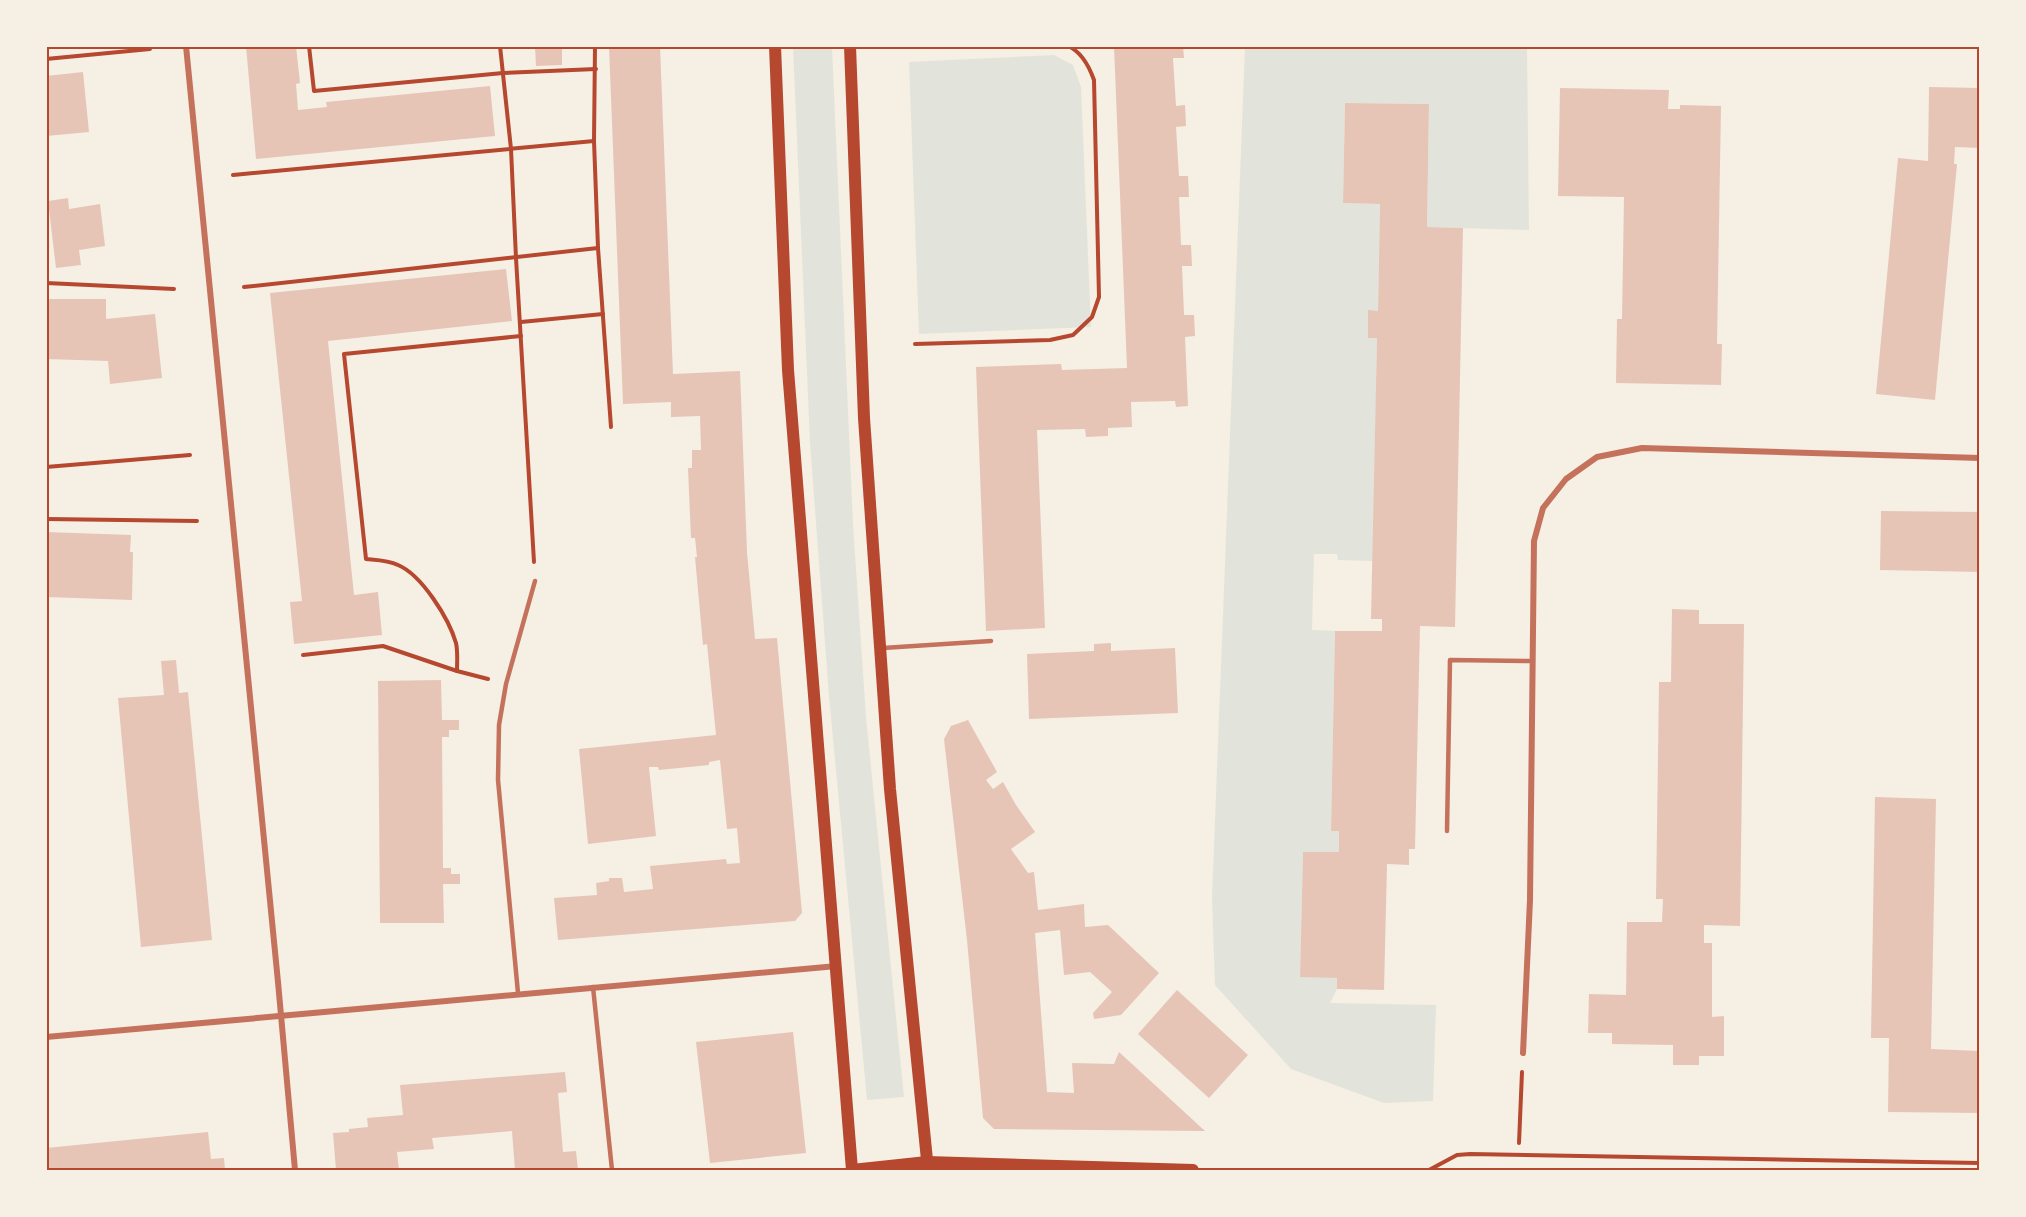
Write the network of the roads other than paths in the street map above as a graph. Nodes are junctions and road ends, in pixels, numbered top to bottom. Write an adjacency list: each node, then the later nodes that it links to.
1 (186, 46): 13 (street)
2 (775, 46): 10 (main road)
3 (850, 46): 7 (main road)
4 (1980, 458): 8 (street)
5 (535, 581): 12 (lane)
6 (991, 641): 7 (lane)
7 (880, 648): 16 (main road)
8 (1533, 661): 9 (lane); 15 (street)
9 (1447, 831)
10 (837, 966): 11 (street); 19 (main road)
11 (593, 987): 12 (street); 18 (lane)
12 (518, 993): 13 (street)
13 (281, 1016): 14 (street); 17 (street)
14 (46, 1037)
15 (1523, 1053)
16 (928, 1166): 19 (main road); 20 (main road)
17 (295, 1170)
18 (612, 1170)
19 (852, 1170)
20 (1193, 1170)

